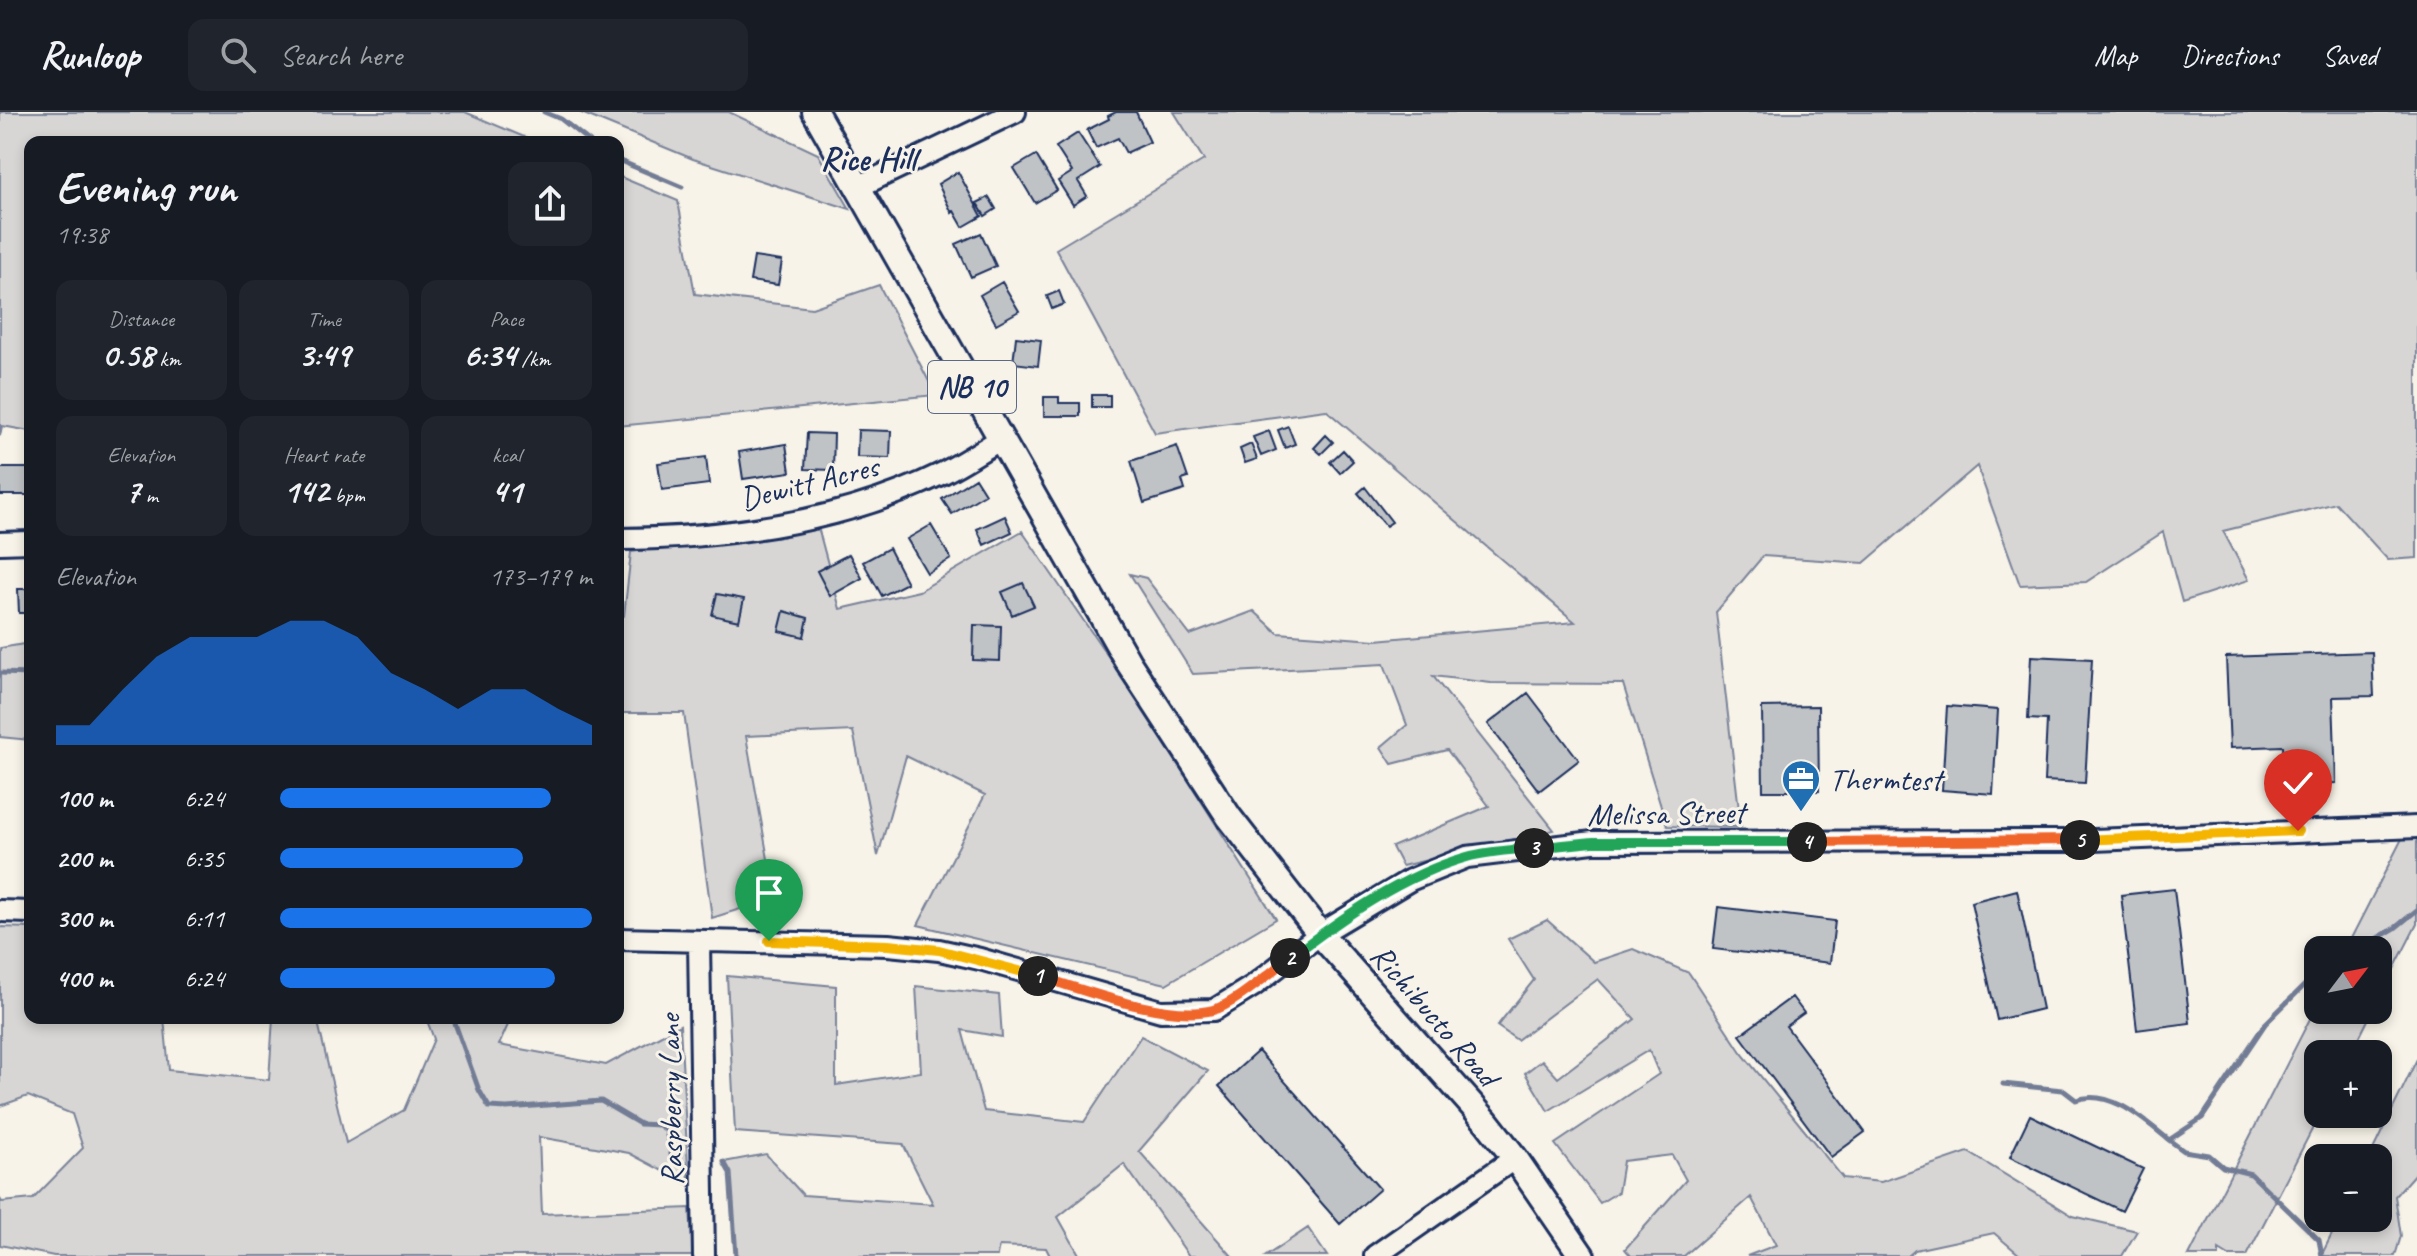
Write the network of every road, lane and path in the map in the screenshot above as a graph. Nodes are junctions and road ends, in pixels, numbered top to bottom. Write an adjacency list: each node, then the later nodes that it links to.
1 (815, 112): 3 (main road, NB 10)
2 (1015, 112): 3 (street)
3 (858, 187): 4 (main road, NB 10)
4 (1001, 439): 5 (street, Dewitt Acres); 11 (main road, Richibucto Road / NB 10)
5 (624, 539)
6 (24, 542): 7 (street)
7 (0, 543)
8 (2417, 827): 11 (street, Melissa Street)
9 (0, 911): 10 (street)
10 (24, 912)
11 (1320, 934): 13 (street, Melissa Street); 14 (main road, Richibucto Road / NB 10)
12 (624, 939): 13 (street, Melissa Street)
13 (699, 942): 15 (street, Raspberry Lane)
14 (1515, 1158): 16 (street); 17 (main road, Richibucto Road / NB 10)
15 (704, 1256)
16 (1375, 1256)
17 (1582, 1256)

